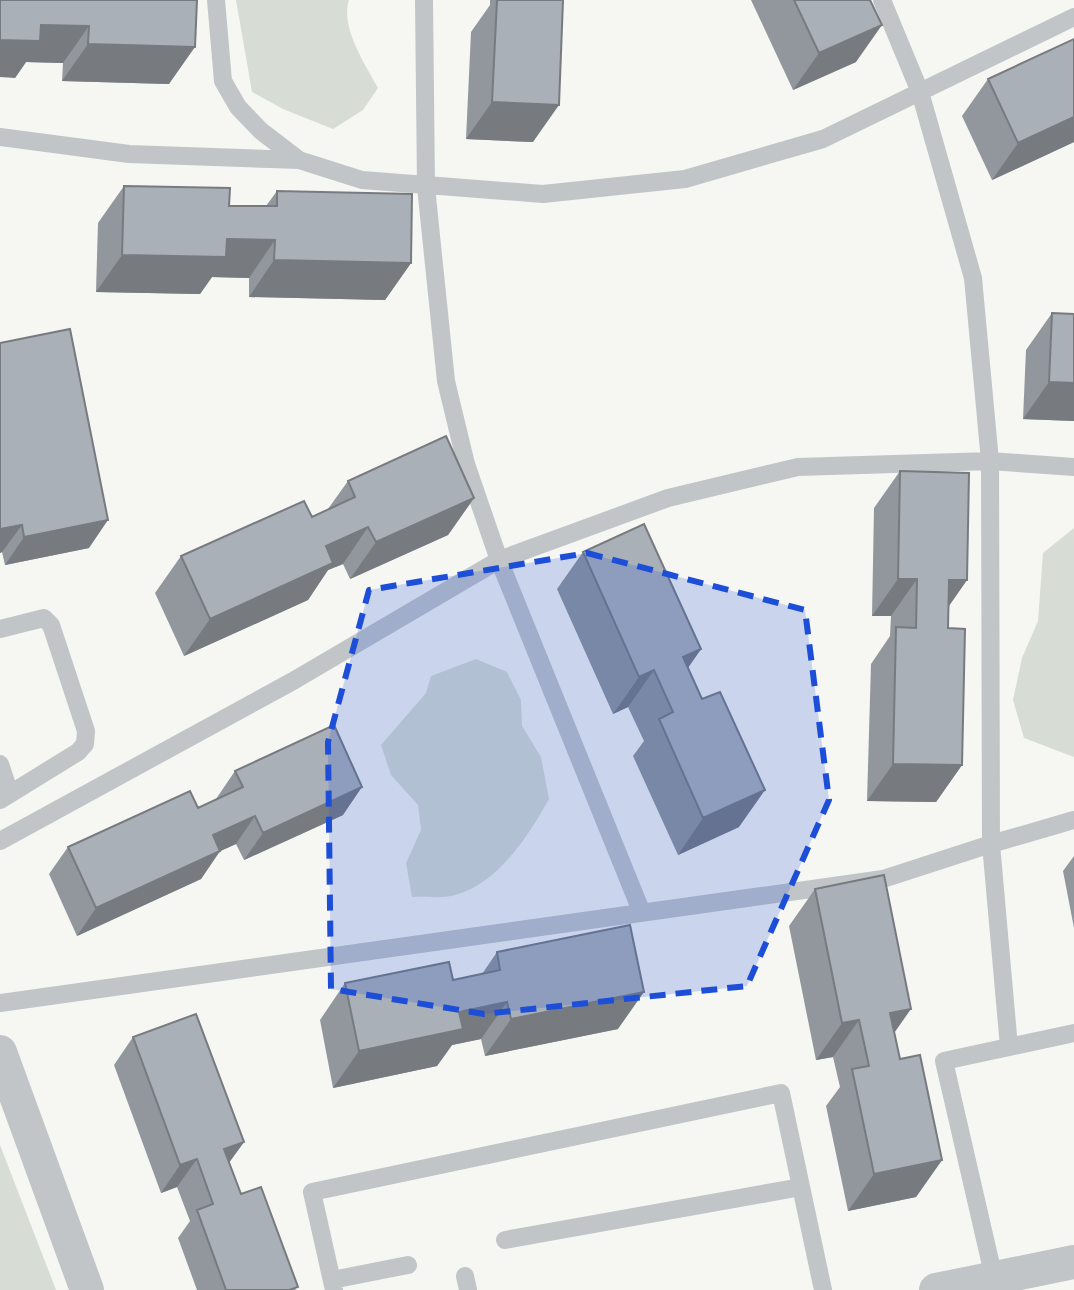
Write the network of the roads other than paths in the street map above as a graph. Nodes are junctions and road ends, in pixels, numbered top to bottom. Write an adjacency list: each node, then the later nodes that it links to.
1 (216, 0): 7 (lane)
2 (424, 0): 8 (lane)
3 (882, 0): 5 (lane)
4 (1074, 17): 5 (lane)
5 (920, 92): 8 (lane); 9 (lane)
6 (0, 137): 7 (lane)
7 (299, 160): 8 (lane)
8 (426, 187): 11 (lane)
9 (990, 461): 10 (lane); 11 (lane); 17 (lane)
10 (1074, 467)
11 (499, 560): 16 (lane); 18 (lane)
12 (0, 629): 14 (lane)
13 (0, 764): 14 (lane)
14 (5, 797)
15 (1074, 820): 17 (lane)
16 (0, 841)
17 (991, 844): 18 (lane); 21 (lane)
18 (642, 913): 19 (lane)
19 (0, 1003)
20 (1074, 1033): 21 (lane)
21 (1009, 1047): 27 (lane)
22 (0, 1052): 29 (street)
23 (801, 1187): 24 (lane); 28 (lane); 30 (lane)
24 (505, 1240)
25 (1074, 1262): 27 (street)
26 (408, 1265): 28 (lane)
27 (994, 1278): 31 (street)
28 (333, 1285)
29 (87, 1290)
30 (823, 1290)
31 (936, 1290)

